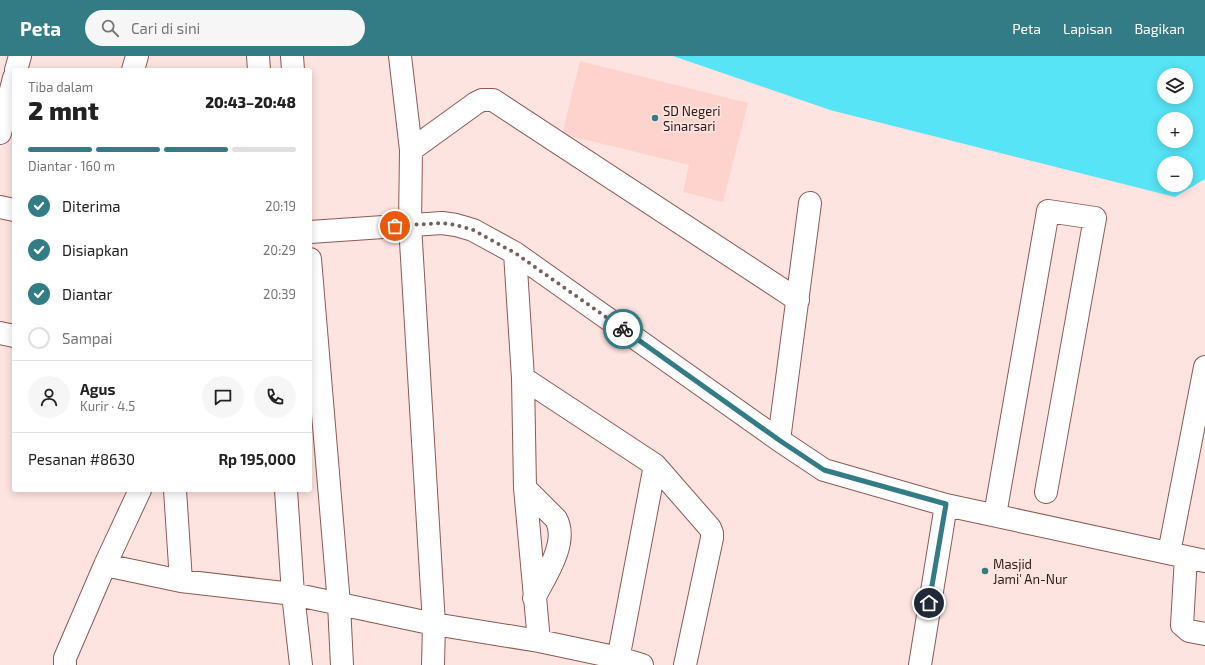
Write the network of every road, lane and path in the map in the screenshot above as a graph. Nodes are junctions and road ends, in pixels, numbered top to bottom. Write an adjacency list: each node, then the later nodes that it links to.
1 (20, 56): 7 (street)
2 (137, 56): 8 (street)
3 (143, 56): 9 (street)
4 (258, 56): 10 (street)
5 (292, 56): 11 (street)
6 (397, 57): 14 (street)
7 (17, 68)
8 (134, 68)
9 (144, 68)
10 (259, 68)
11 (293, 68)
12 (12, 86): 13 (street)
13 (0, 133)
14 (411, 150): 18 (street); 22 (street)
15 (810, 203): 22 (street)
16 (0, 207): 17 (street)
17 (12, 210)
18 (410, 225): 19 (street); 20 (street); 42 (street)
19 (312, 232)
20 (515, 253): 26 (street); 27 (street)
21 (312, 283): 41 (street)
22 (798, 300): 27 (street)
23 (0, 333): 24 (street)
24 (12, 336)
25 (1205, 367): 36 (street)
26 (523, 378): 28 (street); 29 (street)
27 (779, 440): 34 (street)
28 (655, 465): 45 (street); 51 (street)
29 (525, 488): 40 (street); 40 (street)
30 (139, 492): 37 (street)
31 (175, 492): 38 (street)
32 (286, 492): 39 (street)
33 (1046, 492): 35 (street)
34 (946, 504): 35 (street); 52 (street)
35 (995, 515): 36 (street)
36 (1187, 557): 43 (street)
37 (105, 565): 38 (street); 46 (street)
38 (181, 581): 39 (street)
39 (294, 594): 41 (street); 47 (street)
40 (534, 598): 44 (street)
41 (339, 604): 42 (street); 48 (street)
42 (434, 624): 44 (street); 49 (street)
43 (1205, 634)
44 (539, 641): 45 (street)
45 (618, 662): 50 (street)
46 (65, 665)
47 (301, 665)
48 (342, 665)
49 (433, 665)
50 (642, 665)
51 (685, 665)
52 (920, 665)

